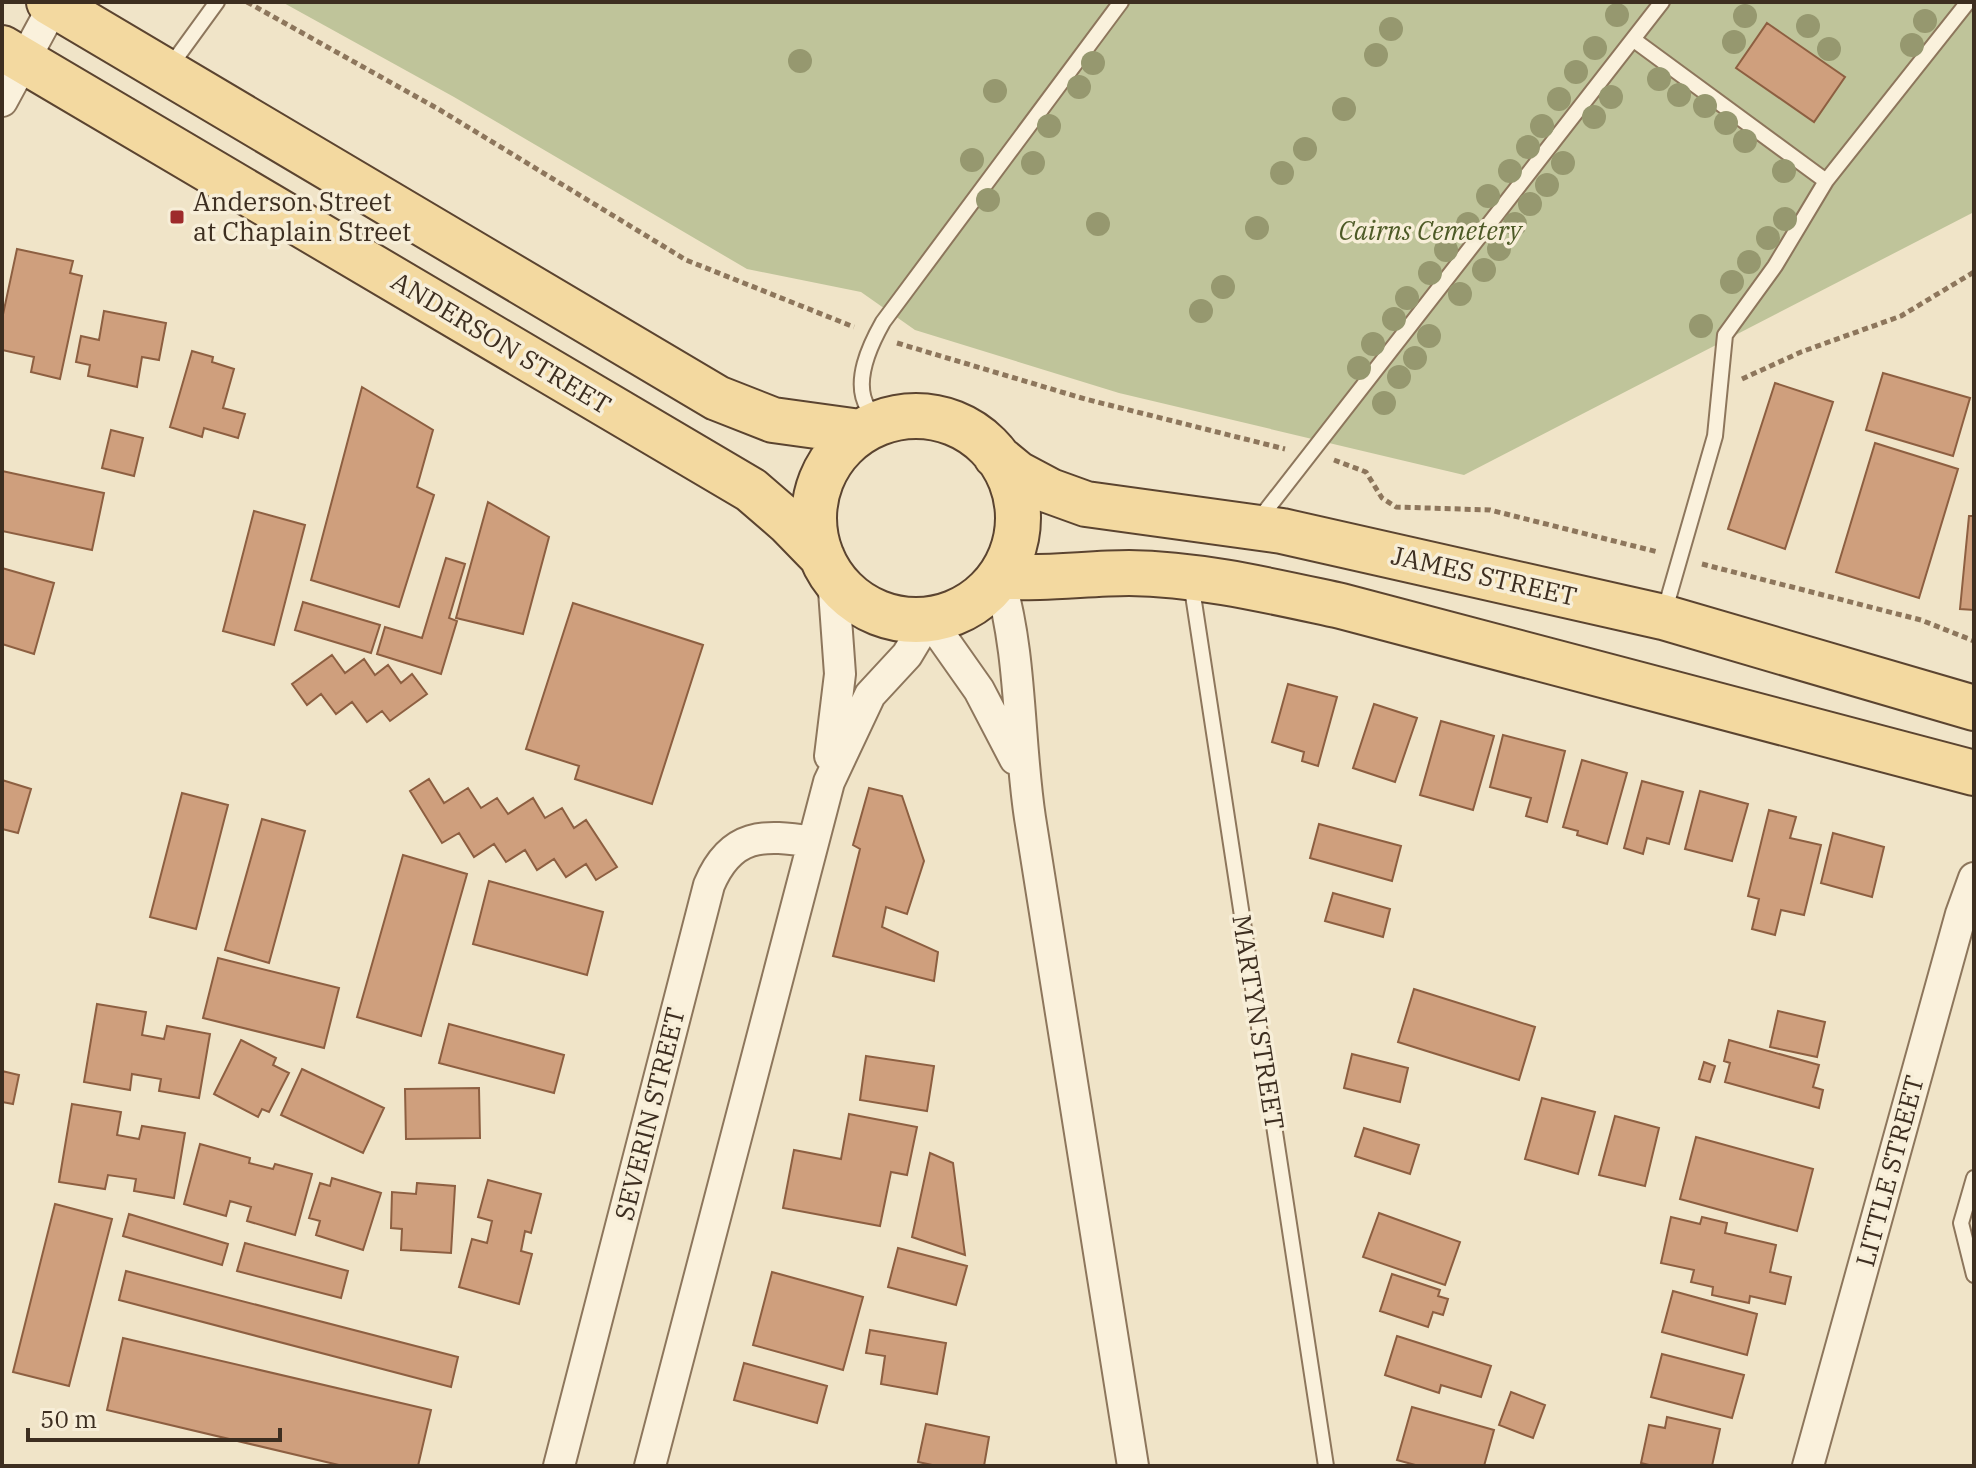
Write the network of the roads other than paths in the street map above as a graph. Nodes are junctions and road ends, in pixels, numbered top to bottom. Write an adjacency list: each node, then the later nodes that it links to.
1 (217, 2): 8 (lane)
2 (1121, 2): 11 (lane)
3 (1662, 2): 6 (lane)
4 (1968, 2): 10 (lane)
5 (51, 3): 7 (street); 8 (main road)
6 (1634, 40): 10 (lane); 13 (lane)
7 (12, 54): 9 (street); 14 (main road, ANDERSON STREET)
8 (166, 72): 11 (main road)
9 (2, 101)
10 (1826, 181): 17 (lane)
11 (871, 427): 12 (main road); 14 (main road)
12 (996, 456): 13 (main road, JAMES STREET); 15 (main road)
13 (1253, 526): 17 (main road, JAMES STREET)
14 (827, 567): 18 (main road); 22 (street)
15 (999, 577): 16 (main road); 18 (main road); 21 (street)
16 (1190, 577): 20 (main road); 30 (lane, MARTYN STREET)
17 (1663, 617): 19 (main road, JAMES STREET)
18 (929, 620): 21 (street); 22 (street)
19 (1974, 708)
20 (1974, 773)
21 (1024, 775): 29 (street)
22 (829, 782): 23 (street)
23 (813, 842): 27 (street, SEVERIN STREET); 28 (street)
24 (1974, 878): 31 (street, LITTLE STREET)
25 (1974, 1178): 26 (lane)
26 (1974, 1275)
27 (559, 1466)
28 (650, 1466)
29 (1133, 1466)
30 (1326, 1466)
31 (1808, 1466)

